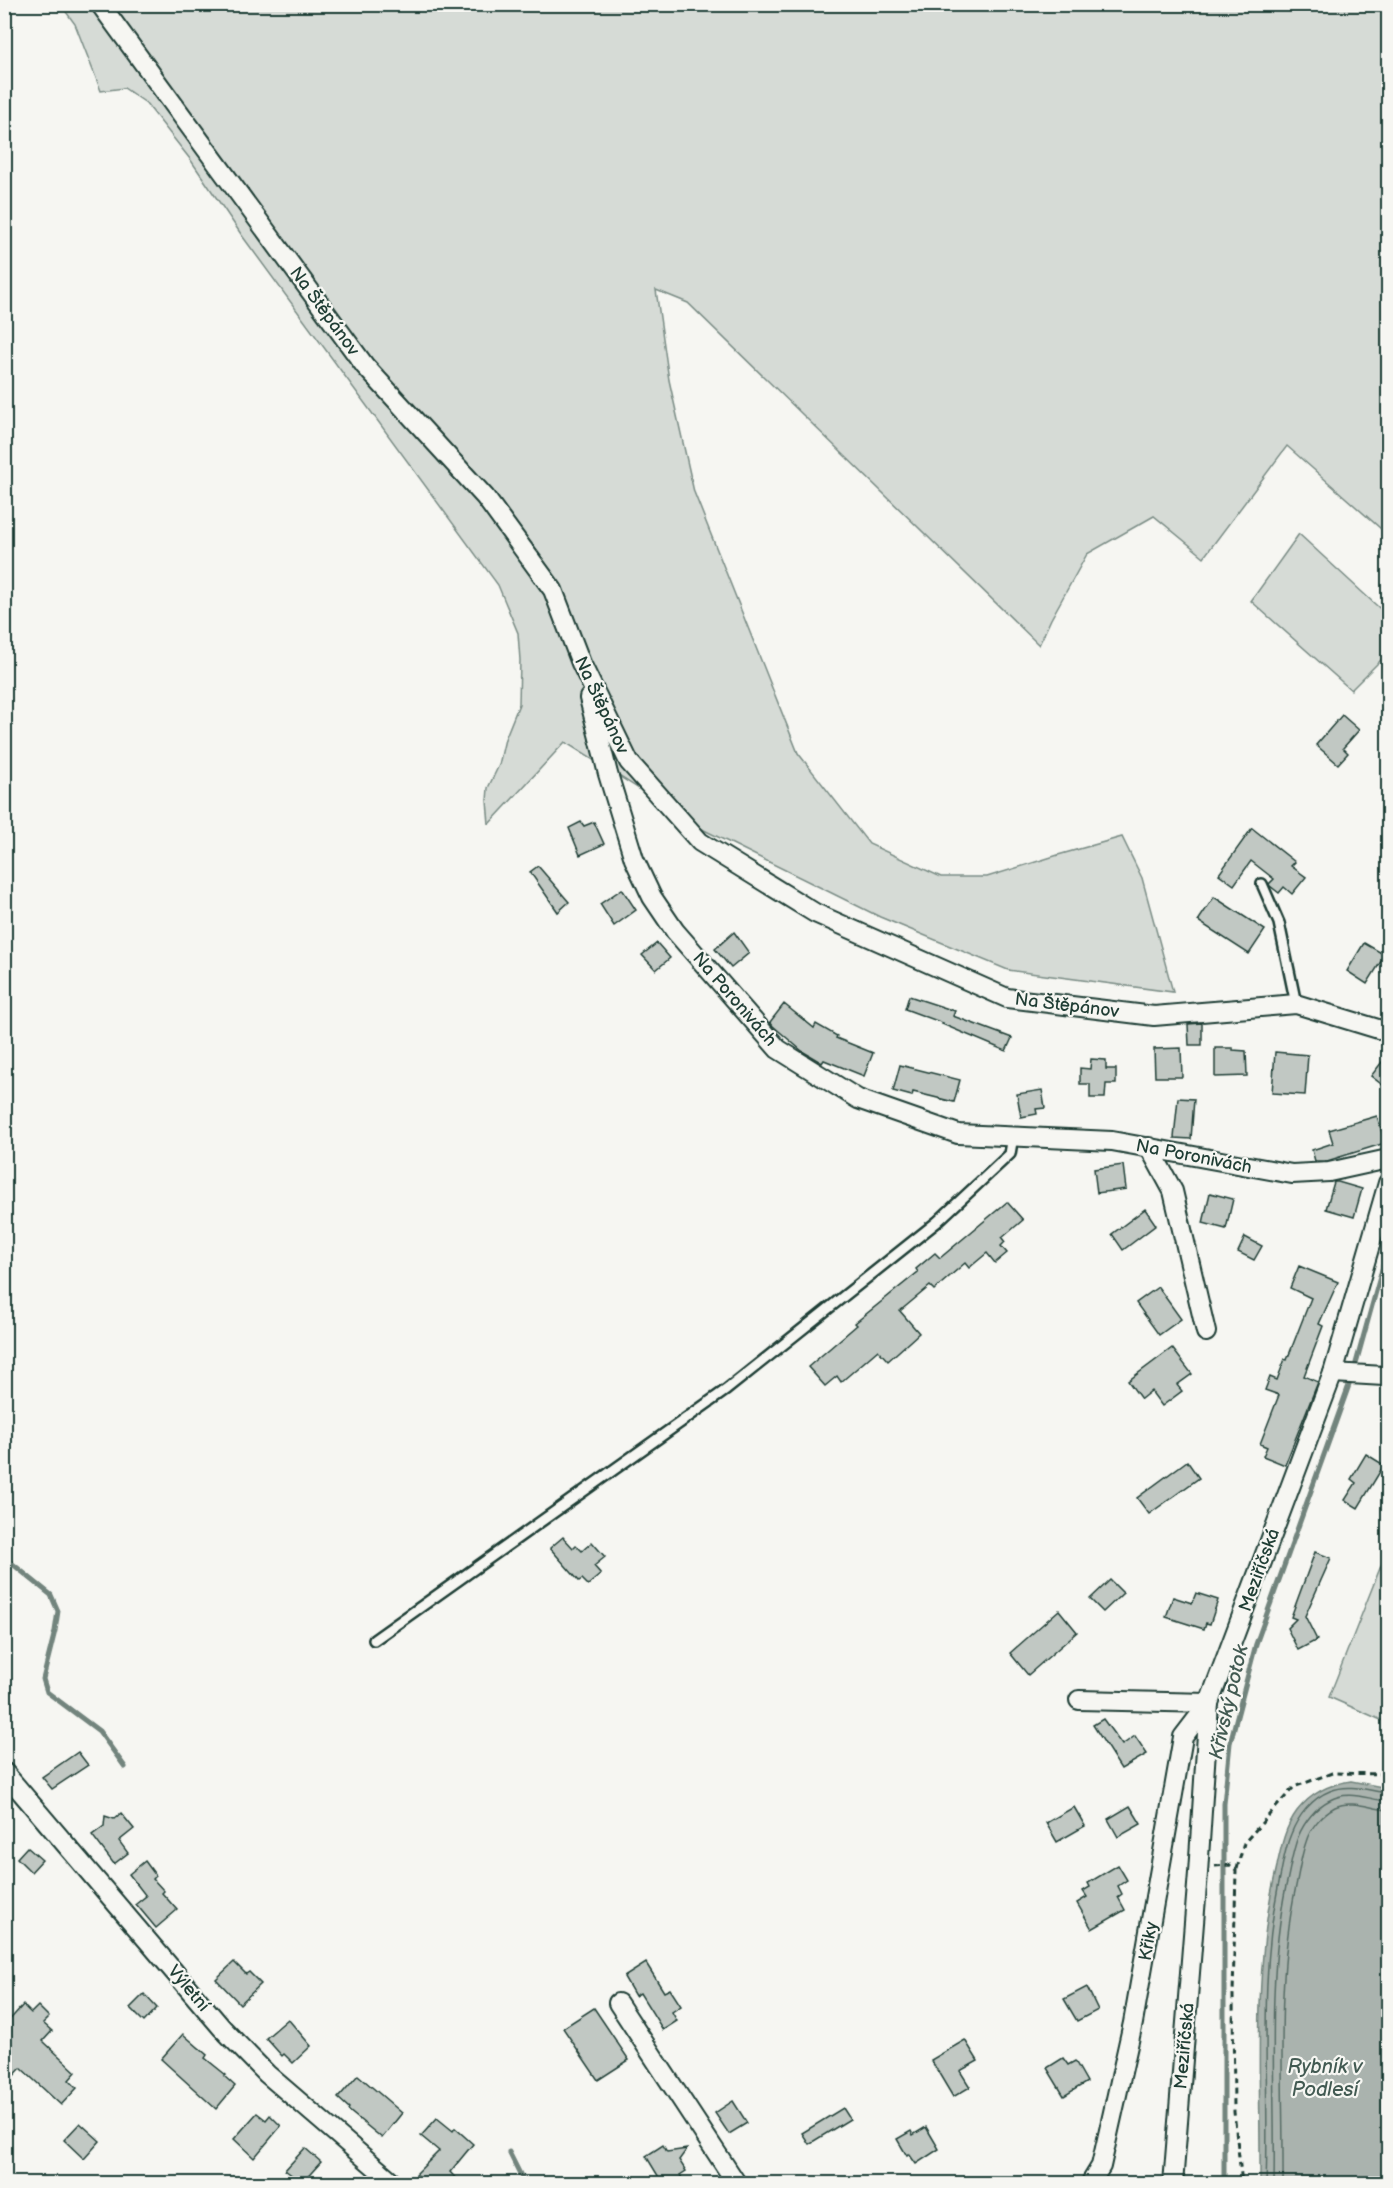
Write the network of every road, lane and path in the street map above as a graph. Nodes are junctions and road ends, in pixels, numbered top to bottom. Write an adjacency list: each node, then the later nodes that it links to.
1 (100, 4): 2 (street, Na Štěpánov)
2 (581, 663): 4 (street, Na Štěpánov); 6 (street, Na Poronivách)
3 (1262, 884): 4 (lane)
4 (1296, 1004): 5 (street, Na Štěpánov)
5 (1389, 1032)
6 (1013, 1136): 7 (street, Na Poronivách); 13 (lane)
7 (1149, 1147): 8 (street, Na Poronivách); 10 (street)
8 (1389, 1159)
9 (1389, 1183): 11 (street, Meziříčská)
10 (1206, 1332)
11 (1338, 1373): 12 (street); 15 (street, Meziříčská)
12 (1389, 1373)
13 (374, 1640)
14 (1079, 1700): 15 (street)
15 (1209, 1703): 23 (street, Křiky); 24 (street, Meziříčská)
16 (4, 1772): 21 (street, Výletní)
17 (1389, 1774): 19 (path)
18 (1219, 1866): 19 (path)
19 (1236, 1870): 25 (path)
20 (618, 2003): 22 (street)
21 (394, 2184)
22 (737, 2184)
23 (1090, 2184)
24 (1173, 2184)
25 (1242, 2184)

